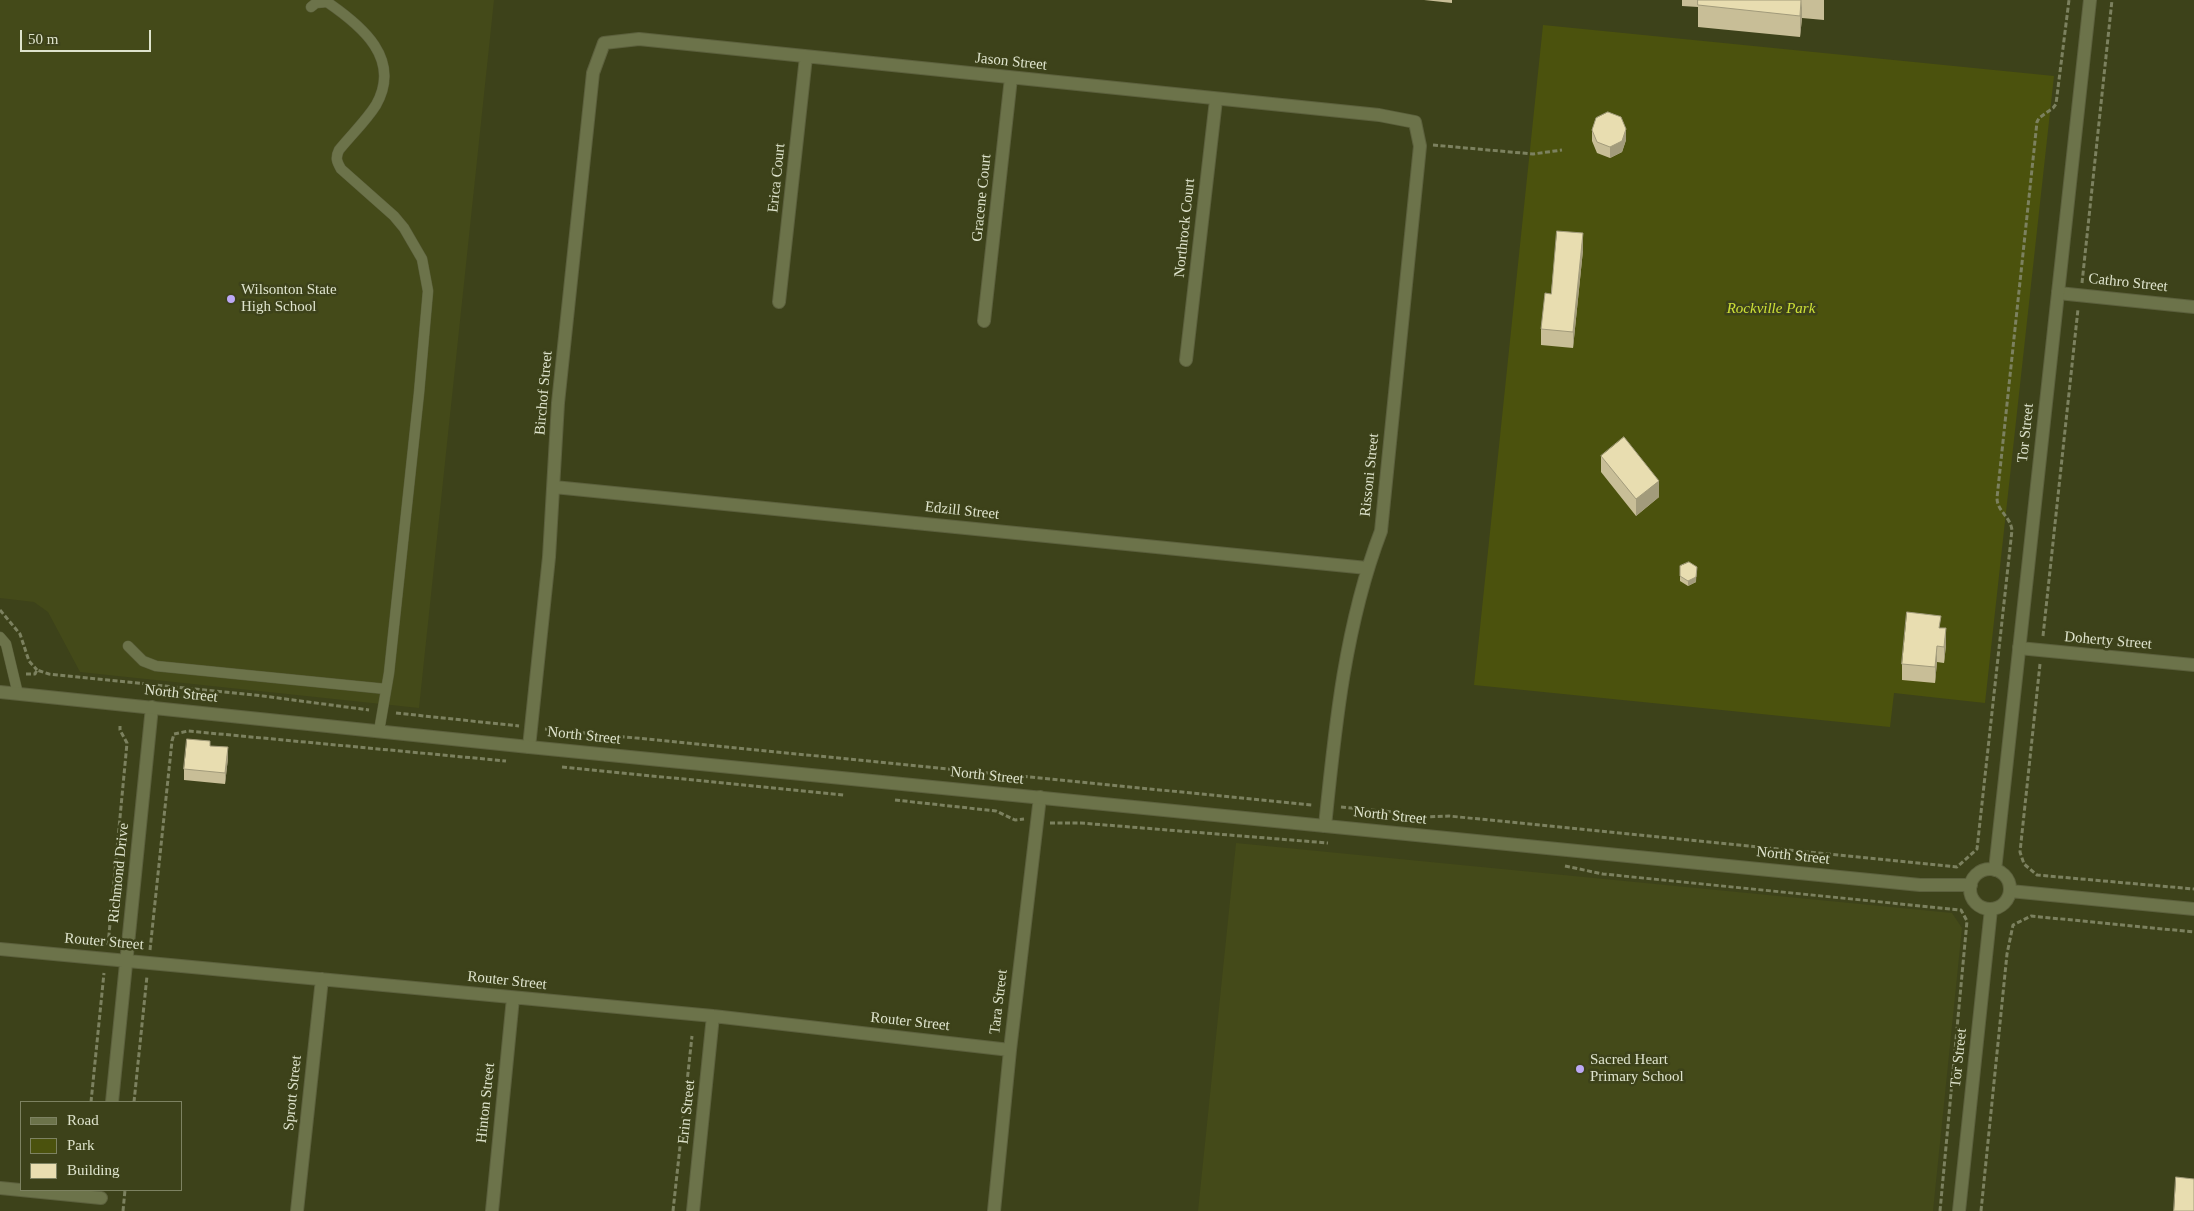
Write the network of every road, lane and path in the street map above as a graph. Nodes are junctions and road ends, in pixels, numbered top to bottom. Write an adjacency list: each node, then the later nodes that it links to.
1 (2069, 0): 40 (path)
2 (2090, 0): 12 (street, Tor Street)
3 (2112, 0): 13 (path)
4 (311, 7): 26 (lane)
5 (604, 43): 6 (street, Jason Street); 18 (street, Birchof Street)
6 (806, 57): 7 (street, Jason Street); 14 (street, Erica Court)
7 (1011, 78): 8 (street, Jason Street); 16 (street, Gracene Court)
8 (1216, 100): 9 (street, Jason Street); 17 (street, Northrock Court)
9 (1414, 122): 10 (street, Rissoni Street)
10 (1420, 146): 11 (path); 19 (street, Rissoni Street)
11 (1562, 150)
12 (2058, 293): 13 (street, Cathro Street); 22 (street, Tor Street)
13 (2080, 295): 15 (street, Cathro Street); 23 (path)
14 (779, 302)
15 (2194, 306)
16 (984, 321)
17 (1186, 360)
18 (554, 487): 19 (street, Edzill Street); 32 (street, Birchof Street)
19 (1367, 568): 40 (street, Rissoni Street)
20 (0, 637): 25 (lane)
21 (128, 646): 26 (lane)
22 (2019, 648): 23 (street, Doherty Street); 45 (street, Tor Street)
23 (2042, 651): 24 (street, Doherty Street); 47 (path)
24 (2194, 665)
25 (13, 673): 28 (lane); 30 (path)
26 (386, 689): 30 (lane)
27 (0, 692): 28 (street, North Street)
28 (18, 694): 29 (street, North Street)
29 (152, 707): 33 (street, North Street); 54 (street, Richmond Drive)
30 (382, 712): 32 (path); 33 (lane)
31 (120, 726): 53 (path)
32 (531, 728): 34 (street, Birchof Street); 40 (path)
33 (379, 731): 34 (street, North Street)
34 (529, 747): 38 (street, North Street)
35 (508, 762): 55 (path)
36 (557, 767): 37 (path)
37 (852, 795)
38 (1040, 797): 41 (street, Tara Street); 42 (street, North Street)
39 (891, 800): 41 (path)
40 (1327, 806): 42 (street, Rissoni Street)
41 (1037, 821): 43 (path); 60 (street, Tara Street)
42 (1325, 826): 46 (street, North Street)
43 (1333, 843)
44 (1560, 865): 76 (path)
45 (1995, 870): 46 (street); 48 (street)
46 (1971, 885): 49 (street)
47 (2194, 889)
48 (2010, 891): 49 (street); 50 (street)
49 (1991, 909): 77 (street, Tor Street)
50 (2194, 909)
51 (2194, 932): 78 (path)
52 (0, 949): 53 (street, Router Street)
53 (106, 959): 54 (street, Router Street); 61 (path)
54 (127, 961): 55 (street, Router Street); 62 (street, Richmond Drive)
55 (148, 963): 56 (street, Router Street); 63 (path)
56 (322, 979): 57 (street, Router Street); 71 (street, Sprott Street)
57 (513, 998): 58 (street, Router Street); 72 (street, Hinton Street)
58 (713, 1016): 60 (street, Router Street); 74 (street, Erin Street)
59 (692, 1036): 73 (path)
60 (1010, 1050): 75 (street, Tara Street)
61 (91, 1101)
62 (112, 1101)
63 (134, 1101)
64 (0, 1188): 65 (street)
65 (20, 1189)
66 (51, 1191): 68 (street)
67 (125, 1191): 70 (path)
68 (102, 1194): 69 (street)
69 (100, 1211)
70 (123, 1211)
71 (297, 1211)
72 (492, 1211)
73 (673, 1211)
74 (693, 1211)
75 (994, 1211)
76 (1940, 1211)
77 (1959, 1211)
78 (1981, 1211)

